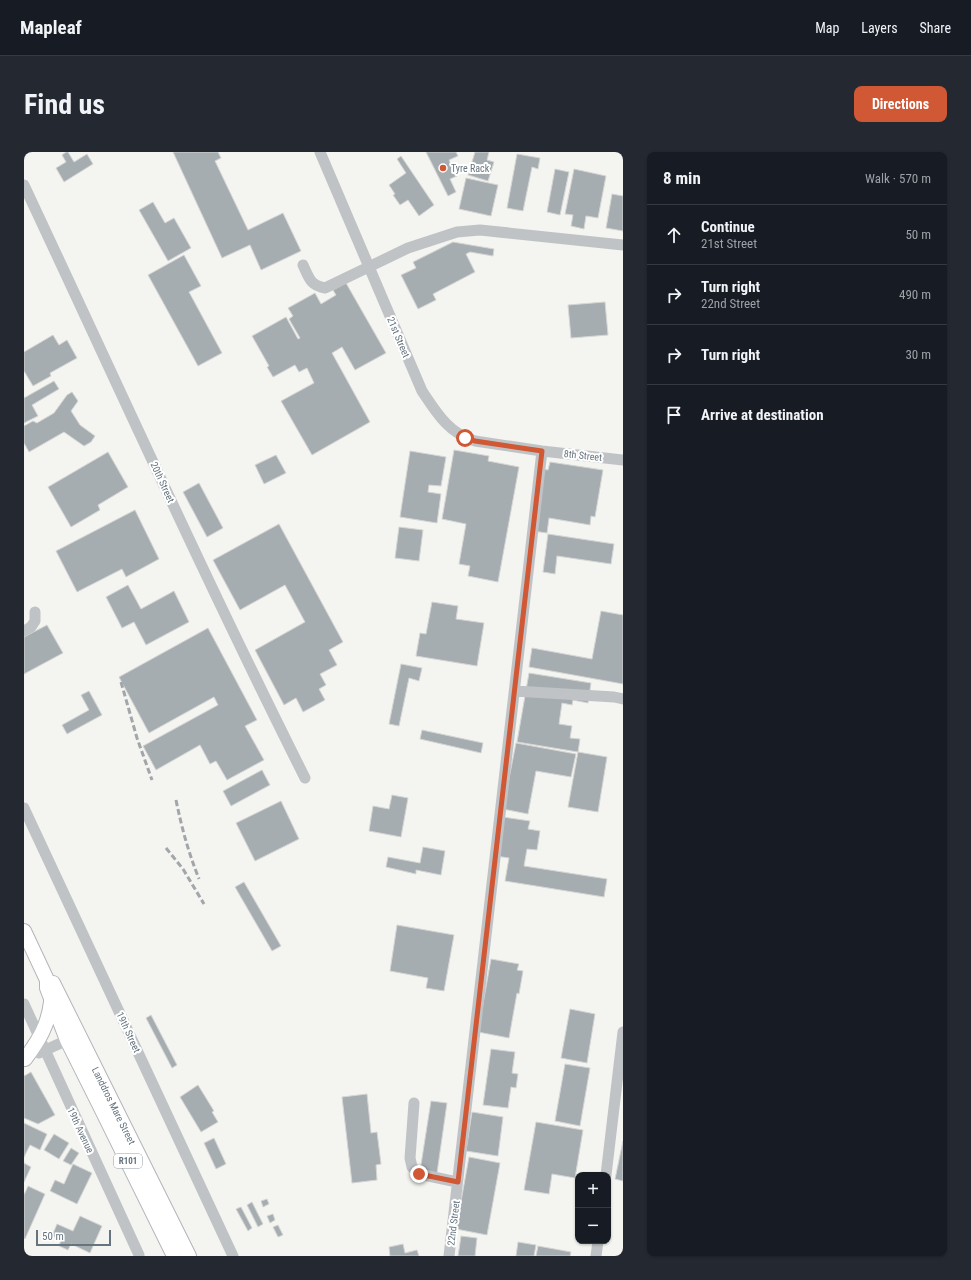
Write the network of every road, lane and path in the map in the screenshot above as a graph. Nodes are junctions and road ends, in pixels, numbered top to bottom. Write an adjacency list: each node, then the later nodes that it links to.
1 (320, 152): 6 (street, 21st Street)
2 (24, 185): 3 (street, 20th Street)
3 (28, 201): 13 (street, 20th Street)
4 (623, 245): 6 (street)
5 (303, 265): 6 (street)
6 (369, 266): 7 (street, 21st Street)
7 (542, 451): 8 (street, 8th Street); 11 (street, 22nd Street)
8 (623, 460)
9 (35, 612): 10 (street)
10 (24, 631)
11 (515, 691): 12 (street); 26 (street, 22nd Street)
12 (623, 699)
13 (305, 778)
14 (24, 808): 31 (street, 19th Street)
15 (24, 932): 16 (main road, Landdros Mare Street / R101)
16 (47, 980): 17 (main road, Landdros Mare Street / R101); 20 (main road, Landdros Mare Street / R101)
17 (52, 1001): 20 (main road, Landdros Mare Street / R101); 21 (main road)
18 (24, 1004): 21 (street, 19th Avenue)
19 (623, 1032): 22 (street)
20 (73, 1037): 21 (street); 29 (main road, Landdros Mare Street / R101); 30 (main road, Landdros Mare Street / R101)
21 (42, 1045): 23 (main road); 28 (street, 19th Avenue)
22 (622, 1053): 25 (street)
23 (25, 1060)
24 (414, 1103): 26 (street)
25 (606, 1172)
26 (458, 1182): 32 (street, 22nd Street)
27 (598, 1244): 33 (street)
28 (139, 1255)
29 (174, 1256)
30 (189, 1256)
31 (233, 1256)
32 (449, 1256)
33 (596, 1256)

